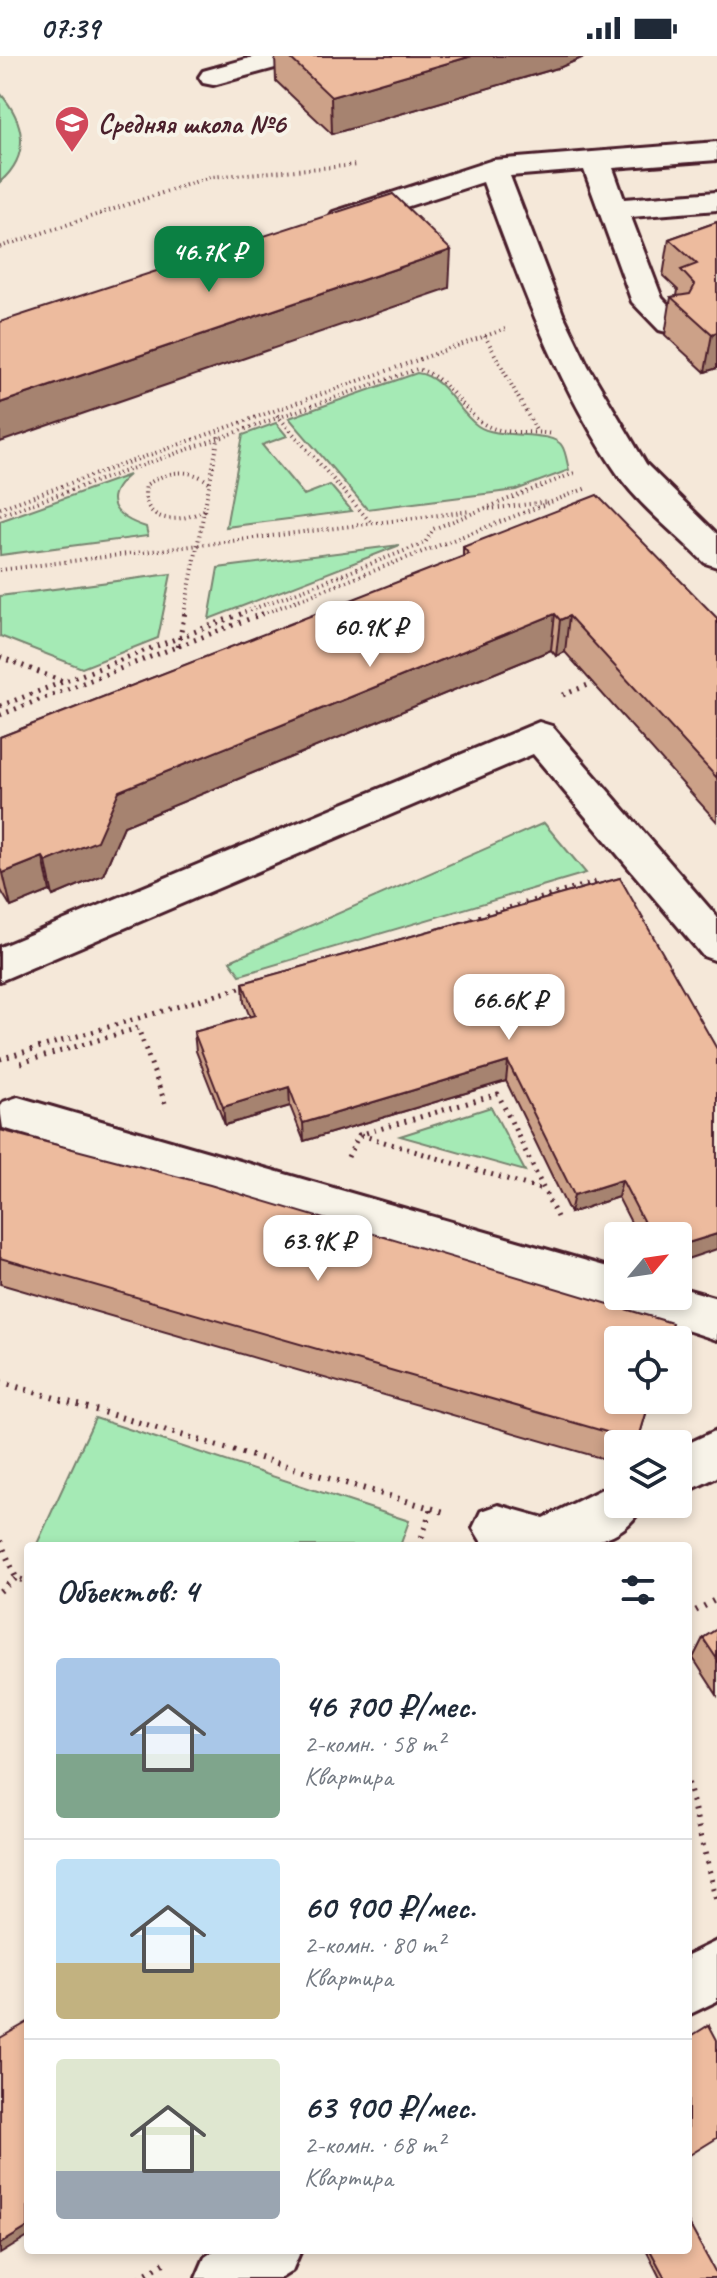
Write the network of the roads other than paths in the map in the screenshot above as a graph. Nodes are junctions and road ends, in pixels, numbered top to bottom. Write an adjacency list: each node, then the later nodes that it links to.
1 (287, 56): 2 (lane)
2 (213, 77)
3 (717, 151): 4 (lane)
4 (595, 160): 5 (lane); 7 (lane)
5 (493, 169): 8 (lane); 10 (lane)
6 (717, 201): 7 (lane)
7 (613, 209): 9 (lane)
8 (314, 228)
9 (670, 323)
10 (717, 555)
11 (717, 945): 12 (lane)
12 (0, 965)
13 (18, 1115): 14 (lane)
14 (604, 1286)
15 (686, 1310): 16 (lane)
16 (717, 1319)
17 (717, 1452): 18 (lane)
18 (692, 1465)
19 (604, 1512): 22 (lane)
20 (498, 1528): 21 (lane)
21 (544, 1542)
22 (549, 1542)
23 (717, 1969): 24 (lane)
24 (692, 1985)
25 (265, 2254): 26 (lane)
26 (226, 2278)

